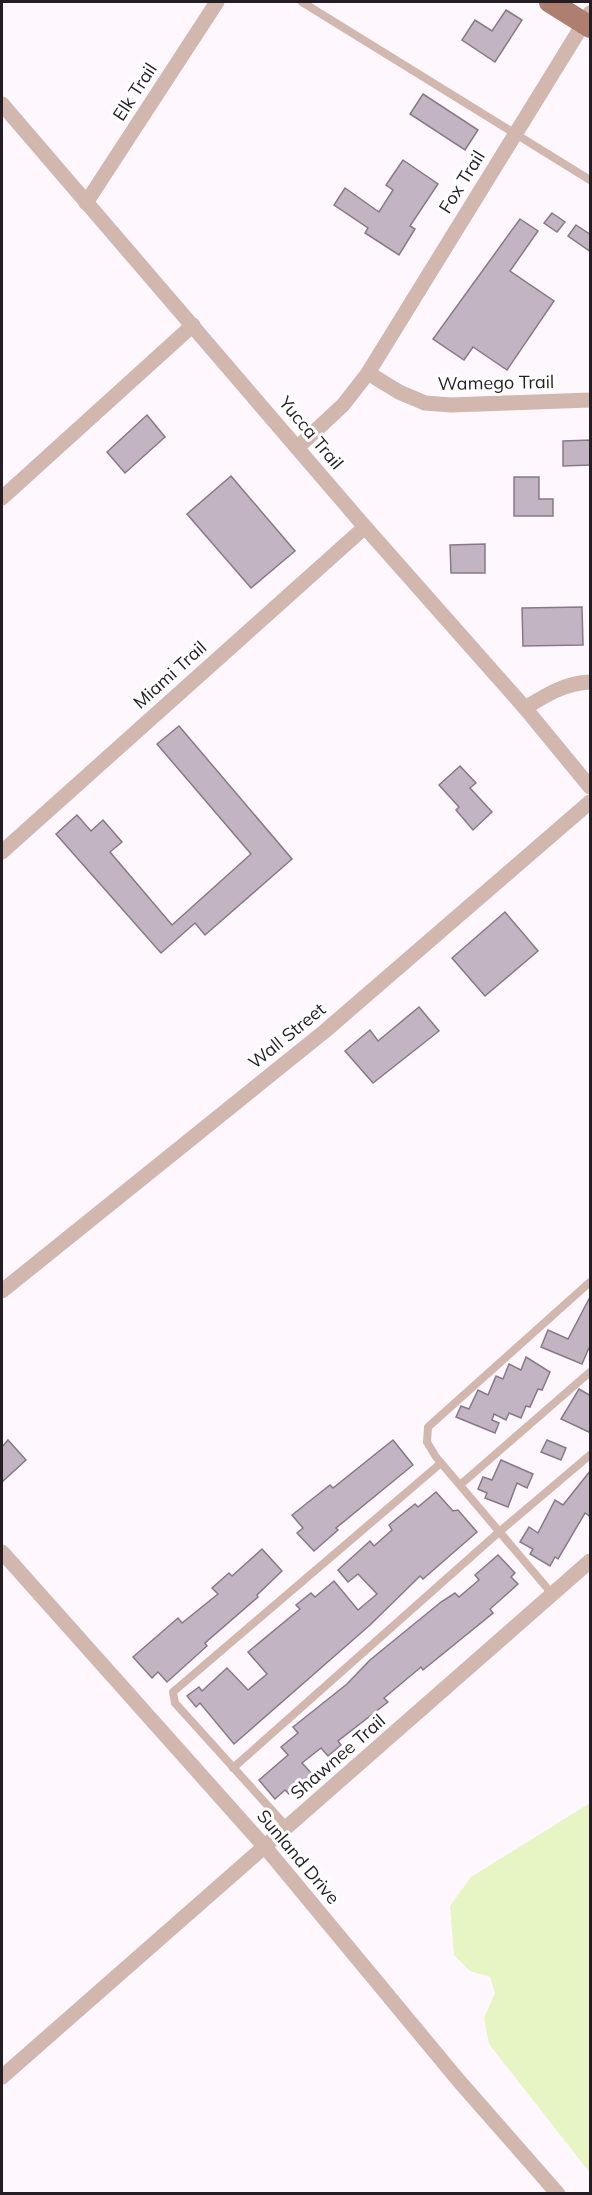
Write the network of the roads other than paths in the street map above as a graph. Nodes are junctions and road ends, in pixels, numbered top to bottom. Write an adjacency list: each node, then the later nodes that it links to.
1 (217, 2): 8 (street, Elk Trail)
2 (302, 2): 6 (lane)
3 (550, 2): 4 (main road)
4 (588, 21): 6 (street, Fox Trail)
5 (2, 104): 8 (street, Yucca Trail)
6 (515, 134): 7 (lane); 10 (street, Fox Trail)
7 (591, 180)
8 (86, 203): 9 (street, Yucca Trail)
9 (193, 325): 12 (street, Yucca Trail); 13 (street)
10 (368, 373): 11 (street, Wamego Trail); 12 (street)
11 (591, 400)
12 (298, 447): 14 (street, Yucca Trail)
13 (2, 498)
14 (365, 527): 16 (street, Yucca Trail); 19 (street, Miami Trail)
15 (591, 682): 16 (street)
16 (525, 708): 17 (street, Yucca Trail)
17 (591, 787)
18 (591, 802): 21 (street, Wall Street)
19 (2, 852)
20 (591, 1282): 24 (lane)
21 (2, 1291)
22 (591, 1372): 25 (lane)
23 (591, 1455): 26 (lane)
24 (441, 1463): 25 (lane); 30 (lane)
25 (460, 1485): 26 (lane)
26 (499, 1532): 29 (lane); 30 (lane)
27 (2, 1552): 32 (street, Sunland Drive)
28 (591, 1561): 29 (street, Shawnee Trail)
29 (552, 1595): 31 (street, Shawnee Trail)
30 (233, 1768): 31 (lane)
31 (287, 1827): 32 (street, Shawnee Trail)
32 (265, 1847): 33 (street, Shawnee Trail); 34 (street, Sunland Drive)
33 (2, 2077)
34 (558, 2193)

